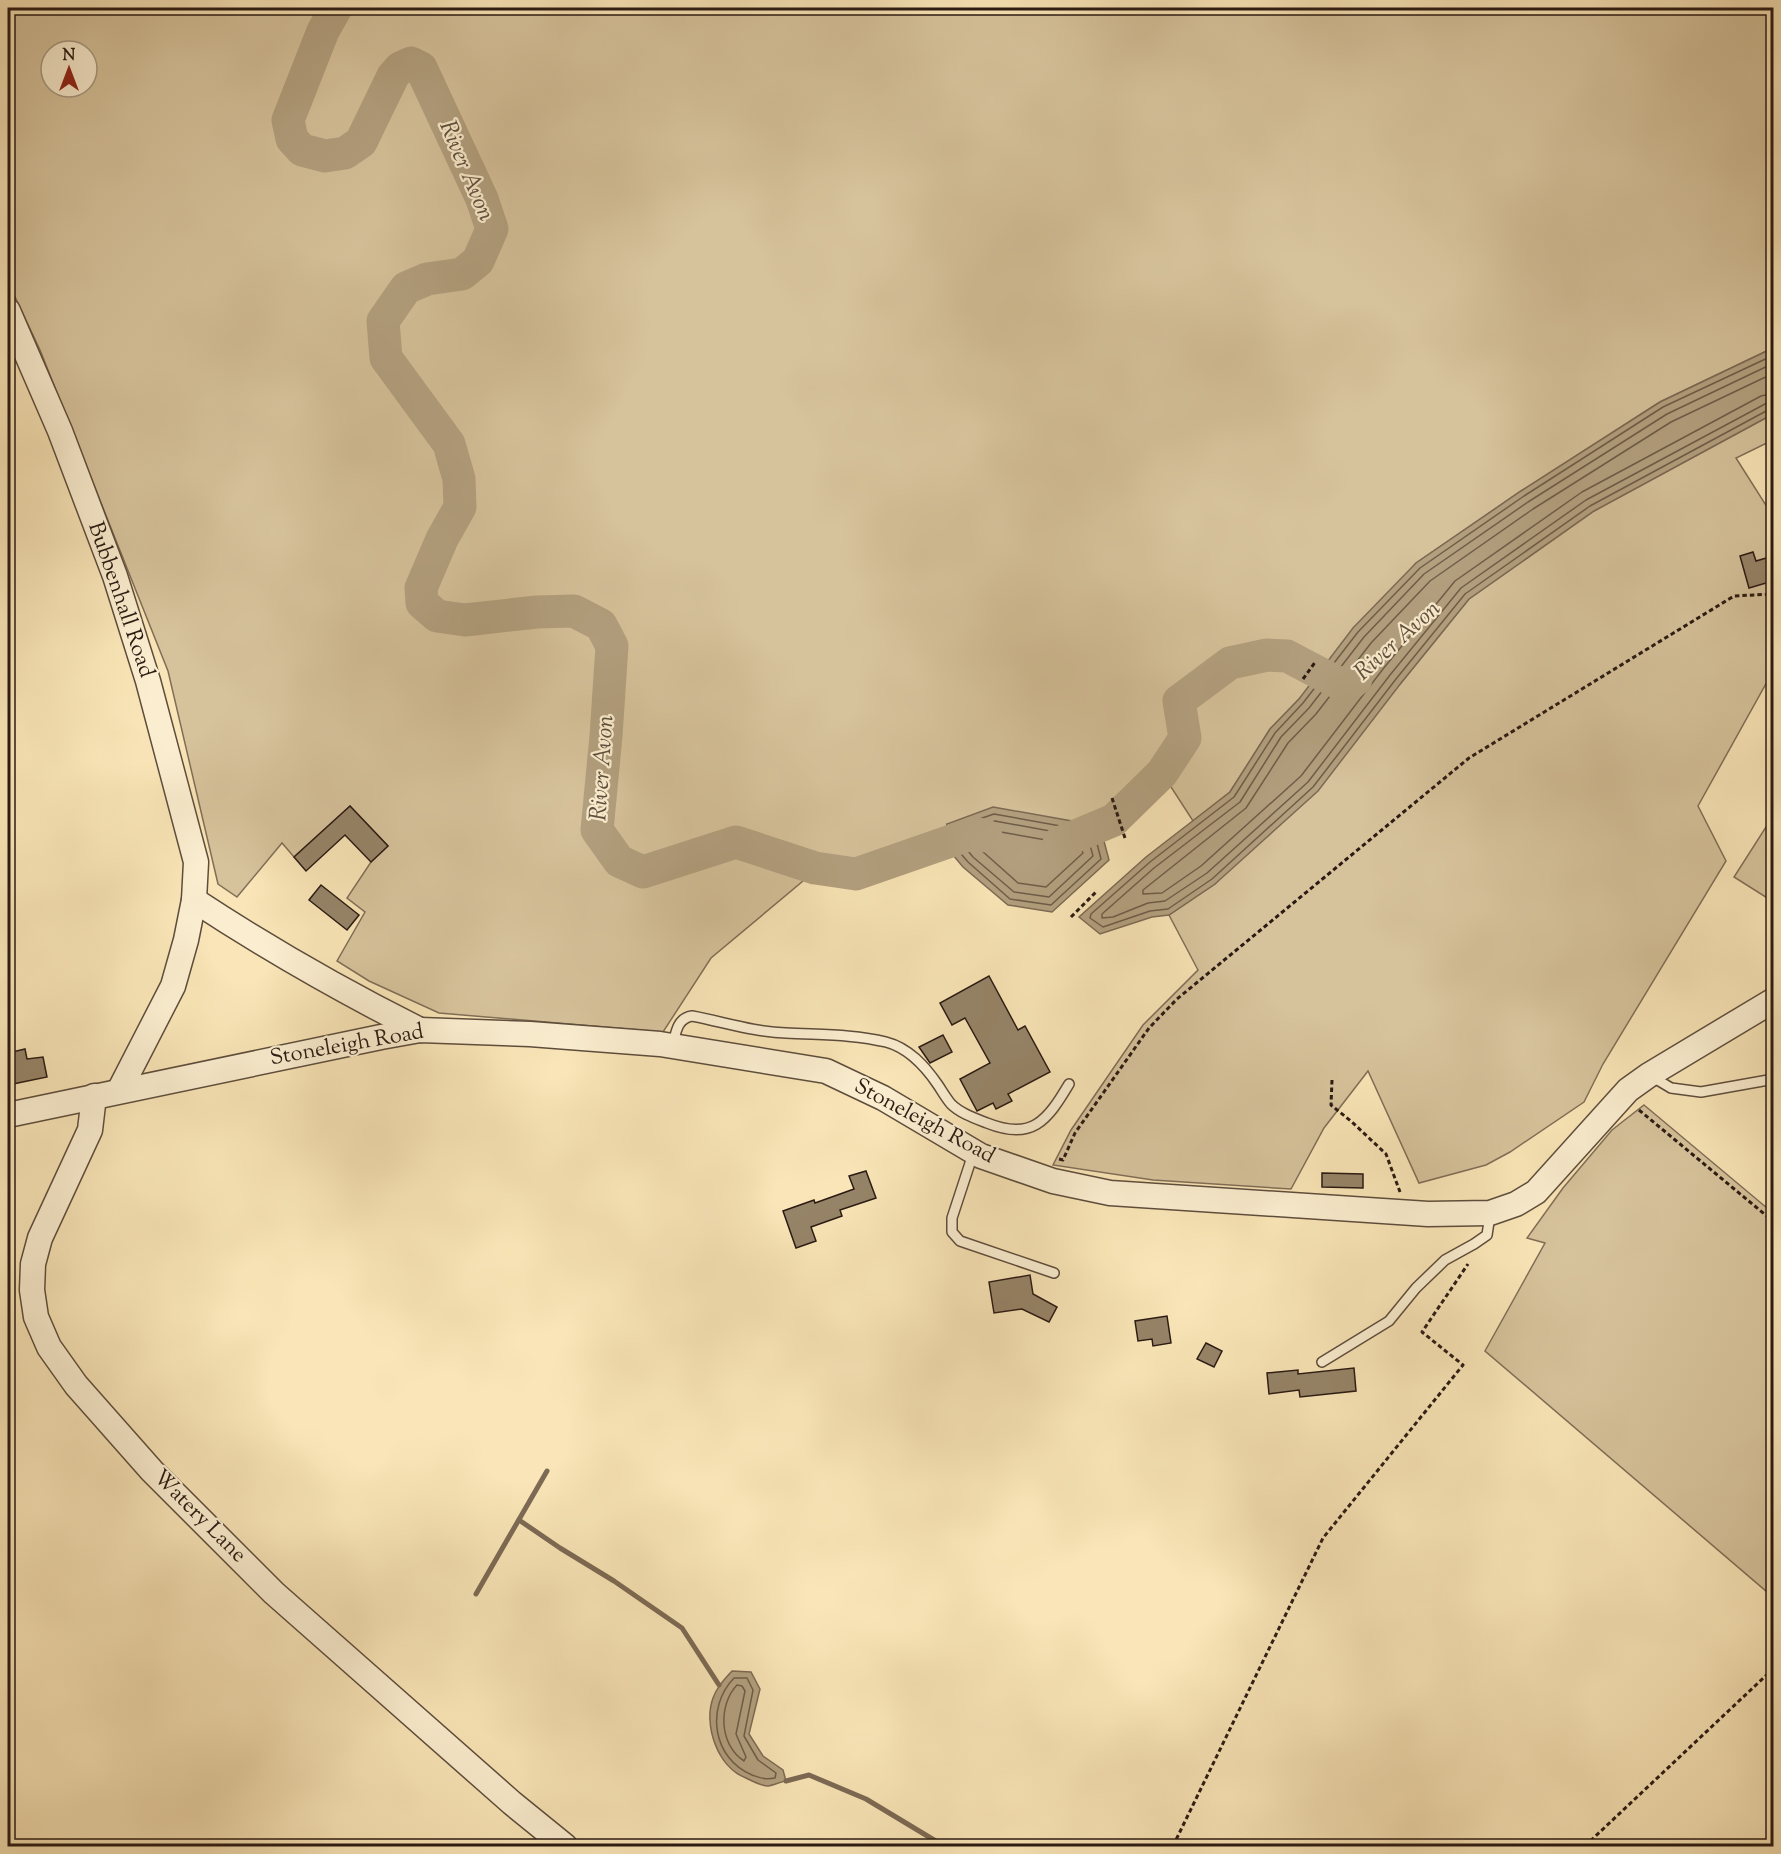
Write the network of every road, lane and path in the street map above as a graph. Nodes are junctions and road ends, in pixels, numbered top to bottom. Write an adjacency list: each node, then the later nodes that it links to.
1 (8, 311): 8 (street, Bubbenhall Road)
2 (1773, 594): 22 (path)
3 (1316, 661): 4 (path)
4 (1303, 680)
5 (1112, 798): 6 (path)
6 (1125, 838)
7 (1096, 892): 9 (path)
8 (194, 900): 11 (street); 17 (street, Bubbenhall Road)
9 (1071, 917)
10 (1773, 1000): 13 (street, Stoneleigh Road)
11 (420, 1030): 12 (street, Stoneleigh Road); 17 (street, Stoneleigh Road)
12 (673, 1046): 16 (lane); 21 (street, Stoneleigh Road)
13 (1649, 1075): 14 (lane); 19 (street, Stoneleigh Road)
14 (1773, 1078)
15 (1332, 1080): 23 (path)
16 (1070, 1084)
17 (119, 1091): 18 (street, Stoneleigh Road)
18 (94, 1096): 20 (street, Stoneleigh Road); 30 (street, Watery Lane)
19 (1622, 1096): 24 (street, Stoneleigh Road); 25 (path)
20 (8, 1115)
21 (974, 1152): 23 (street, Stoneleigh Road); 27 (lane)
22 (1055, 1159)
23 (1409, 1212): 24 (street, Stoneleigh Road)
24 (1490, 1213): 26 (lane)
25 (1773, 1222)
26 (1474, 1245): 28 (lane); 31 (path)
27 (1054, 1273)
28 (1322, 1362)
29 (1773, 1668): 32 (path)
30 (565, 1846)
31 (1173, 1846)
32 (1585, 1846)

